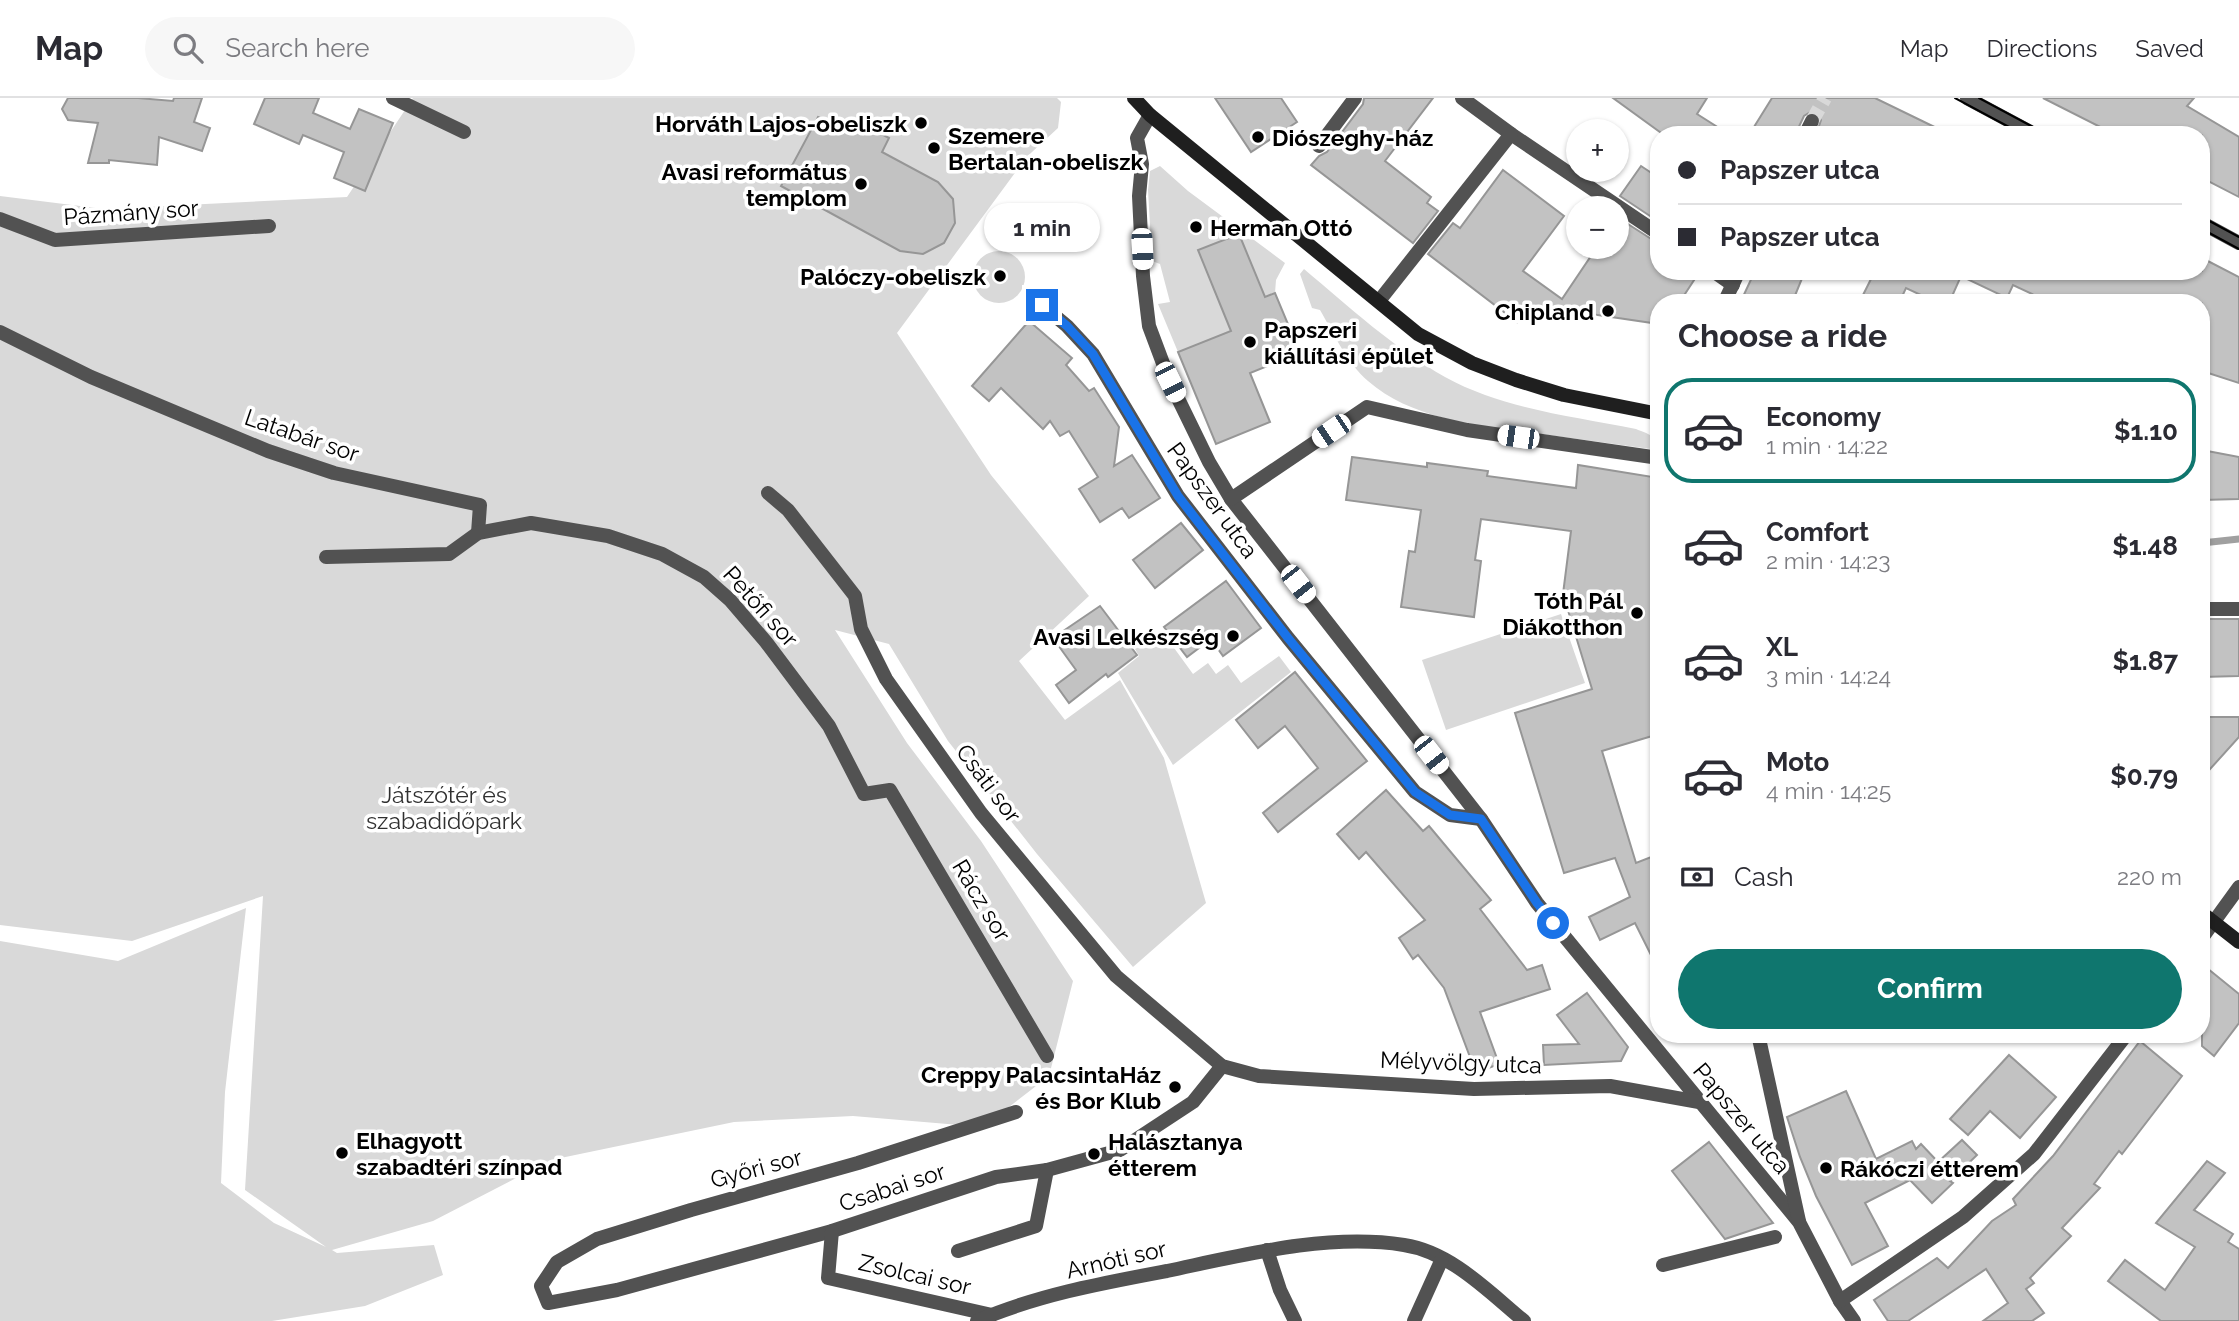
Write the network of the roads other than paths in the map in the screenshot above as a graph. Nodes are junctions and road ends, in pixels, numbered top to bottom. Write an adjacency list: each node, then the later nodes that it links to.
1 (393, 98): 8 (street)
2 (1134, 98): 6 (street)
3 (1355, 98): 10 (street)
4 (1462, 98): 9 (street)
5 (1967, 98): 7 (street)
6 (1150, 115): 16 (street); 22 (street, Papszer utca)
7 (2019, 126)
8 (464, 132)
9 (1511, 134): 14 (street); 16 (street)
10 (1319, 146)
11 (0, 219): 12 (street, Pázmány sor)
12 (269, 226)
13 (2210, 227): 15 (street)
14 (1650, 228)
15 (2239, 243)
16 (1379, 300): 19 (street)
17 (1042, 305): 28 (street, Papszer utca)
18 (0, 332): 23 (street, Latabár sor)
19 (1650, 412)
20 (1650, 457): 22 (street)
21 (768, 493): 39 (street, Csáti sor)
22 (1231, 499): 28 (street, Papszer utca)
23 (478, 533): 24 (street); 27 (street, Petőfi sor)
24 (326, 557)
25 (2210, 609): 26 (street)
26 (2239, 609)
27 (864, 794): 38 (street, Rácz sor)
28 (1481, 819): 34 (street, Papszer utca)
29 (2239, 887): 31 (street)
30 (2210, 919): 31 (street)
31 (2214, 922): 32 (street); 33 (street)
32 (2210, 927)
33 (2239, 942)
34 (1650, 1042)
35 (1651, 1043): 40 (street, Papszer utca)
36 (1760, 1043): 43 (street)
37 (2120, 1043): 50 (street)
38 (1048, 1056)
39 (1222, 1066): 40 (street, Mélyvölgy utca); 42 (street, Csabai sor)
40 (1699, 1102): 43 (street, Papszer utca)
41 (1016, 1112): 51 (street, Győri sor)
42 (1046, 1170): 44 (street, Csabai sor); 47 (street)
43 (1799, 1222): 50 (street, Papszer utca)
44 (832, 1231): 51 (street, Csabai sor); 52 (street, Zsolcai sor)
45 (1775, 1237): 49 (street)
46 (1267, 1250): 48 (street, Arnóti sor); 52 (street, Arnóti sor); 54 (street)
47 (958, 1251)
48 (1442, 1259): 55 (street); 56 (street, Arnóti sor)
49 (1663, 1265)
50 (1840, 1301): 57 (street, Papszer utca)
51 (548, 1303)
52 (992, 1315): 53 (street, Arnóti sor)
53 (977, 1321)
54 (1295, 1321)
55 (1414, 1321)
56 (1524, 1321)
57 (1854, 1321)

